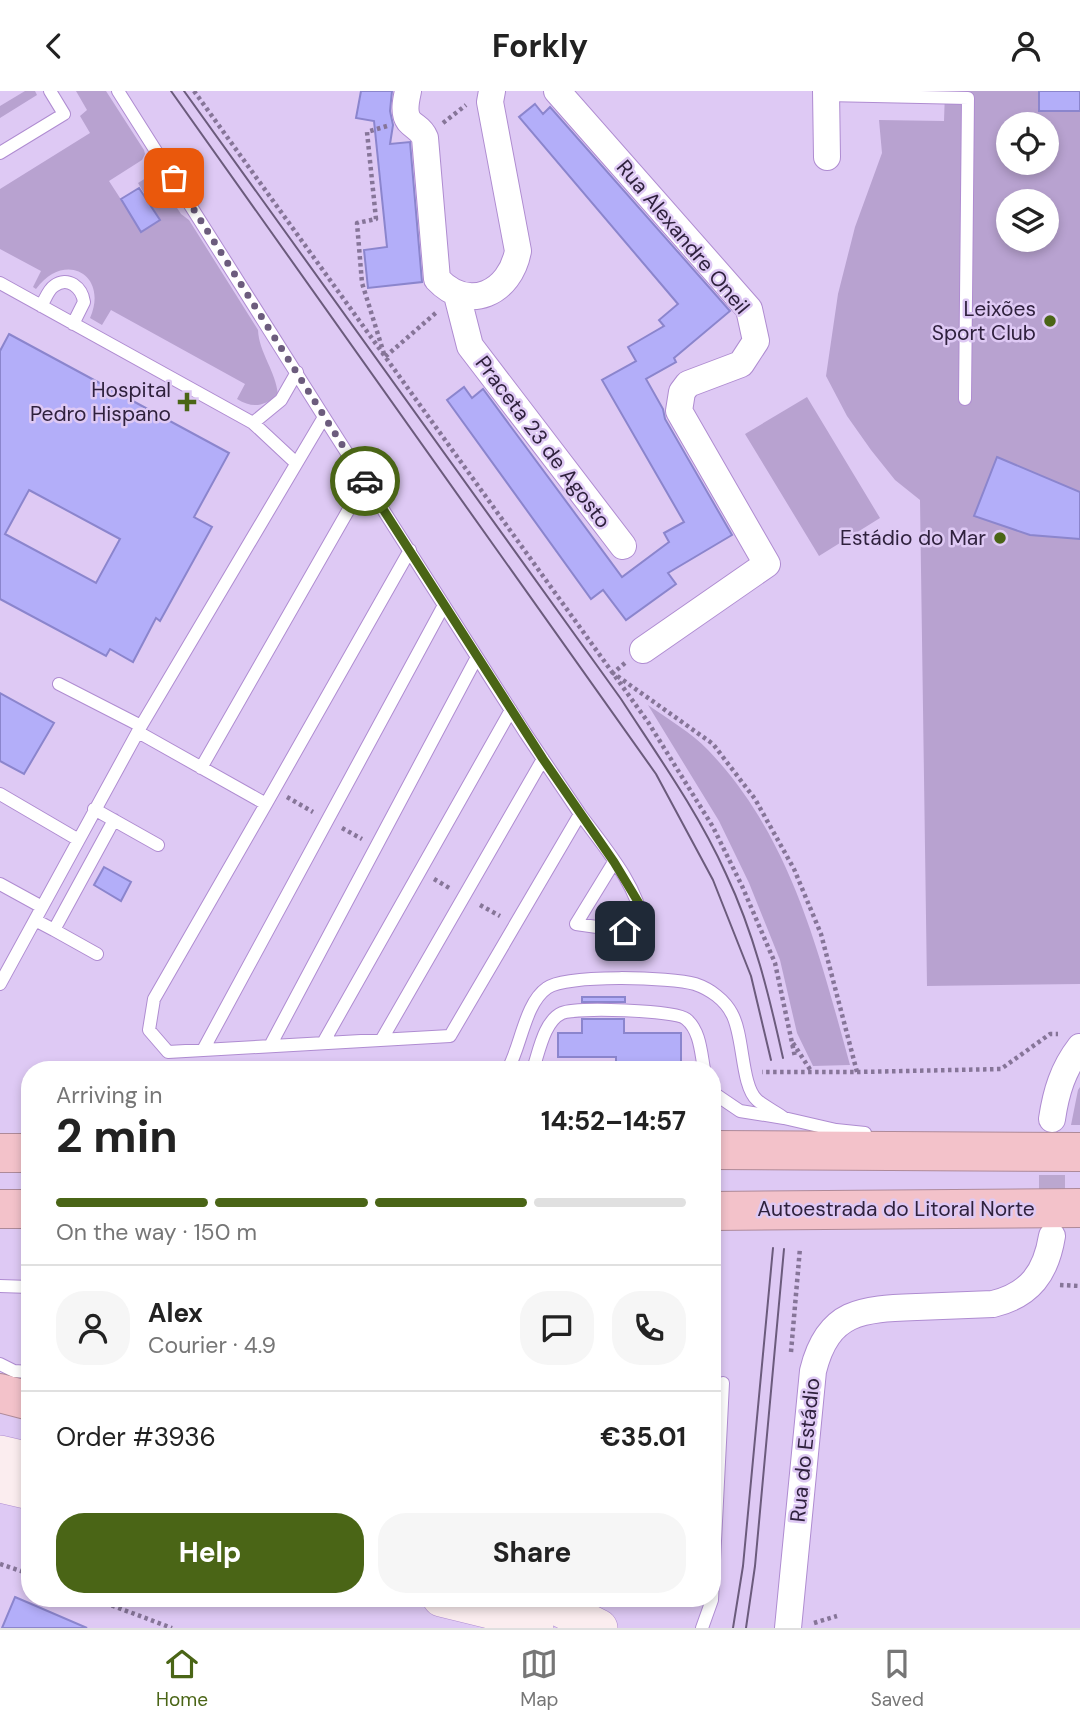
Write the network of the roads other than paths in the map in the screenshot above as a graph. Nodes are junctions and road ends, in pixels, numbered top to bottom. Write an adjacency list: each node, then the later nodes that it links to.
1 (50, 91): 7 (lane)
2 (118, 91): 13 (lane)
3 (408, 91): 10 (street)
4 (558, 91): 22 (street, Rua Alexandre Oneil)
5 (826, 93): 8 (street); 14 (lane)
6 (483, 95): 10 (street)
7 (0, 153)
8 (827, 157)
9 (0, 283): 11 (lane)
10 (457, 295): 19 (street, Praceta 23 de Agosto)
11 (41, 306): 12 (lane); 12 (lane)
12 (73, 324): 16 (lane)
13 (297, 372): 15 (lane); 16 (lane)
14 (965, 399)
15 (324, 417): 17 (lane); 18 (lane)
16 (253, 423): 17 (lane)
17 (296, 463): 26 (lane)
18 (365, 481): 20 (lane); 28 (lane)
19 (623, 546)
20 (410, 550): 21 (lane); 30 (lane)
21 (444, 605): 23 (lane); 47 (lane)
22 (643, 650)
23 (477, 657): 25 (lane); 46 (lane)
24 (59, 684): 26 (lane)
25 (511, 710): 27 (lane); 45 (lane)
26 (139, 729): 28 (lane); 31 (lane)
27 (543, 759): 32 (lane); 43 (lane)
28 (201, 768): 30 (lane)
29 (0, 794): 34 (lane)
30 (266, 804): 47 (lane)
31 (94, 809): 33 (lane); 34 (lane)
32 (580, 814): 36 (lane); 43 (lane)
33 (114, 820): 35 (lane); 40 (lane)
34 (77, 839): 38 (lane)
35 (158, 845)
36 (614, 862): 36 (lane)
37 (0, 884): 38 (lane)
38 (42, 907): 39 (lane)
39 (35, 920): 40 (lane); 42 (lane)
40 (54, 930): 41 (lane)
41 (97, 954)
42 (0, 983)
43 (382, 1039): 45 (lane)
44 (1075, 1040): 53 (street)
45 (323, 1043): 46 (lane)
46 (270, 1046): 47 (lane)
47 (203, 1050)
48 (511, 1061): 52 (lane)
49 (536, 1061): 50 (lane)
50 (702, 1061)
51 (721, 1098): 52 (lane)
52 (785, 1118): 54 (lane)
53 (1052, 1119)
54 (876, 1134)
55 (902, 1138): 57 (lane)
56 (721, 1150): 57 (highway)
57 (1005, 1151): 58 (highway)
58 (1080, 1151)
59 (0, 1153): 60 (highway)
60 (21, 1153)
61 (1080, 1208): 64 (highway, Autoestrada do Litoral Norte)
62 (0, 1209): 63 (highway)
63 (21, 1209)
64 (721, 1211)
65 (1052, 1236): 81 (street, Rua do Estádio)
66 (0, 1286): 67 (lane)
67 (21, 1287)
68 (0, 1364): 69 (lane)
69 (21, 1371)
70 (723, 1383): 71 (lane)
71 (721, 1392)
72 (0, 1393): 73 (highway)
73 (21, 1399)
74 (0, 1454): 75 (main road)
75 (21, 1459)
76 (0, 1484): 77 (main road)
77 (21, 1489)
78 (478, 1607): 82 (main road)
79 (558, 1607): 83 (main road)
80 (710, 1607): 84 (lane)
81 (797, 1627)
82 (535, 1628)
83 (599, 1628)
84 (702, 1628)

